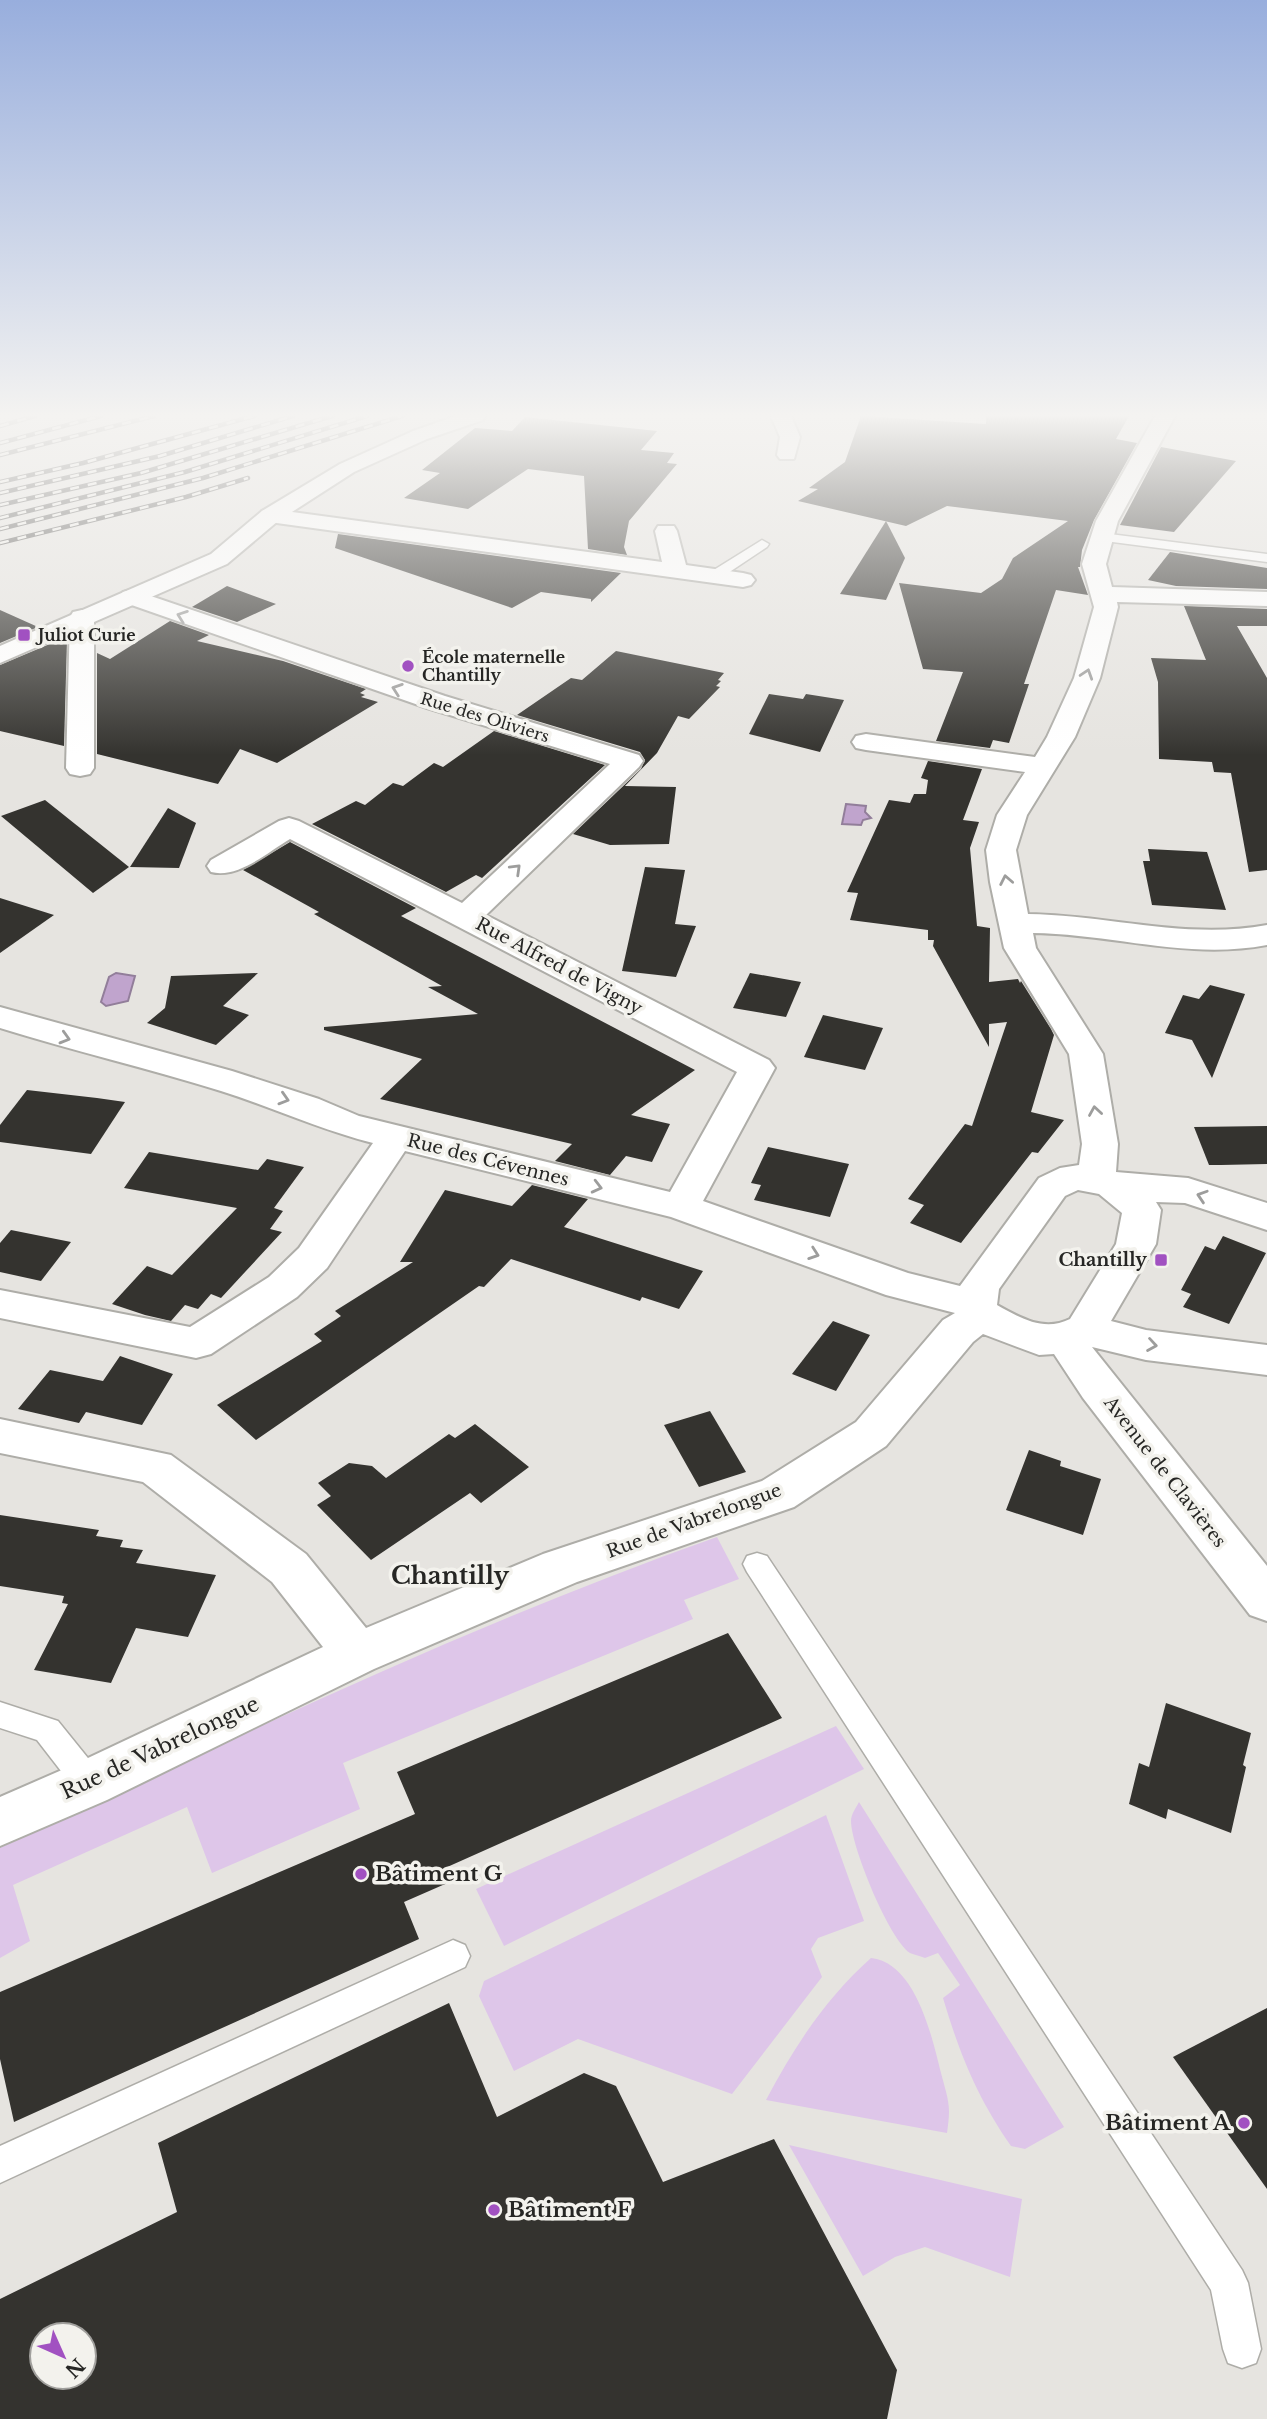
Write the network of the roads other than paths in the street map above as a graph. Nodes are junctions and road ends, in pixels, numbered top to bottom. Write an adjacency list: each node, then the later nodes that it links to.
1 (255, 529): 12 (street)
2 (367, 529): 8 (street)
3 (1105, 529): 5 (street)
4 (666, 531): 8 (street)
5 (1102, 537): 7 (lane); 11 (street)
6 (762, 544): 9 (lane)
7 (1267, 558)
8 (675, 570): 9 (street)
9 (714, 576): 10 (street)
10 (743, 580)
11 (1103, 594): 13 (street); 17 (street, one-way to 11)
12 (131, 597): 14 (street); 20 (street, Rue des Oliviers, one-way to 12)
13 (1267, 599)
14 (82, 617): 15 (street); 18 (street)
15 (0, 655)
16 (866, 742): 17 (street)
17 (1042, 766): 21 (street, one-way to 17)
18 (80, 768)
19 (222, 866): 20 (street, Rue Alfred de Vigny)
20 (467, 916): 26 (street, Rue Alfred de Vigny)
21 (1017, 923): 22 (street); 25 (street, one-way to 21)
22 (1267, 934)
23 (0, 1017): 24 (street, Rue des Cévennes, one-way to 24)
24 (395, 1138): 26 (street, Rue des Cévennes, one-way to 26); 28 (street)
25 (1108, 1183): 27 (street, one-way to 25); 29 (street); 30 (street)
26 (681, 1207): 29 (street, Rue des Cévennes, one-way to 29)
27 (1267, 1217)
28 (0, 1304)
29 (979, 1310): 30 (street, Rue des Cévennes); 35 (street, Rue de Vabrelongue)
30 (1076, 1335): 31 (street, Rue des Cévennes, one-way to 31); 34 (street, Avenue de Clavières)
31 (1267, 1360)
32 (0, 1436): 35 (street)
33 (757, 1564): 41 (lane)
34 (1267, 1601)
35 (357, 1654): 37 (street, Rue de Vabrelongue)
36 (0, 1715): 37 (lane)
37 (89, 1783): 38 (street, Rue de Vabrelongue)
38 (0, 1822)
39 (453, 1956): 40 (lane)
40 (0, 2165)
41 (1242, 2349)

